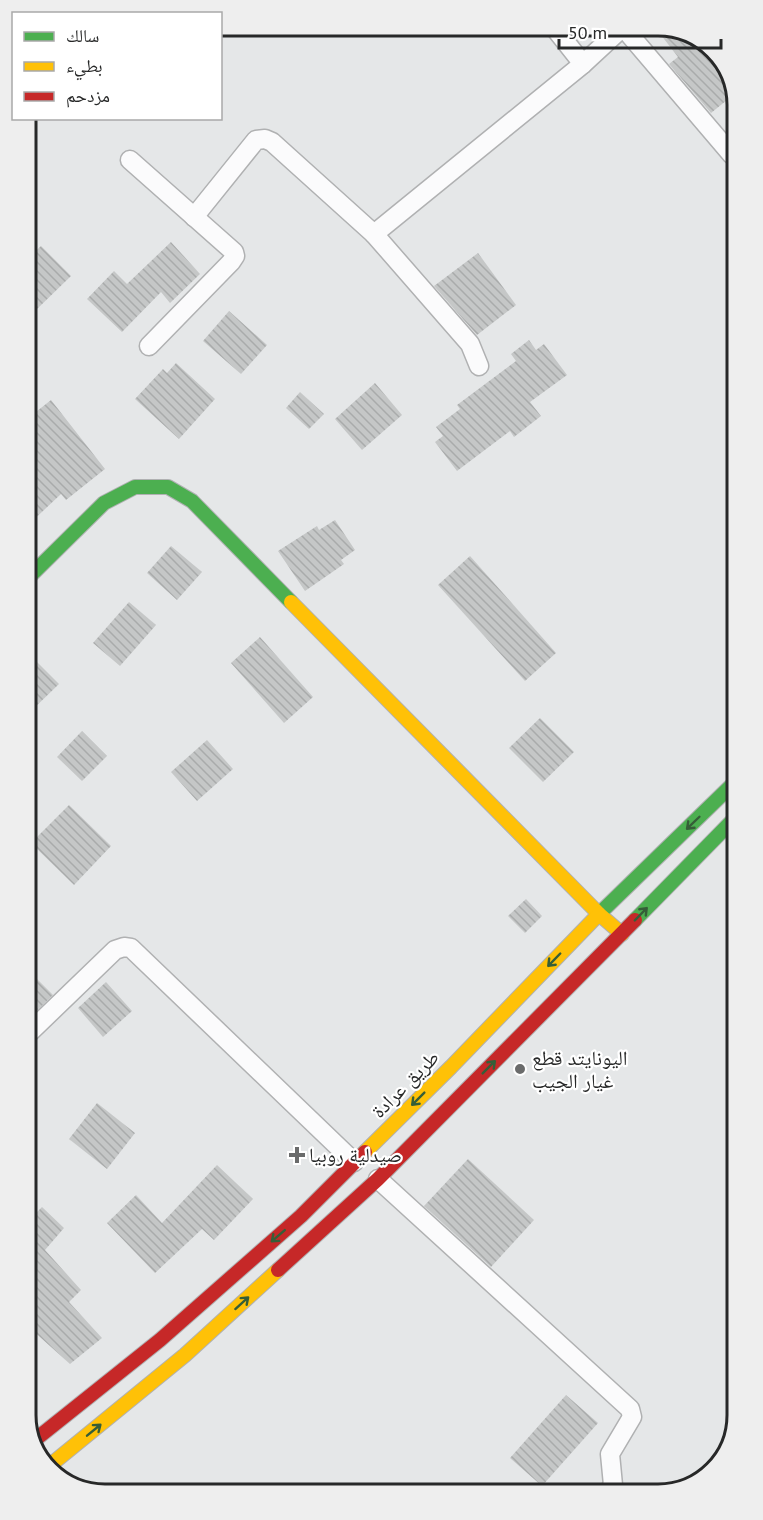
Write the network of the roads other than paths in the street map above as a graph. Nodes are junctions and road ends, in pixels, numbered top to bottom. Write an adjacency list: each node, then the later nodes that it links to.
1 (561, 36): 4 (street)
2 (614, 36): 4 (street)
3 (632, 36): 5 (street)
4 (583, 64): 8 (street)
5 (727, 148)
6 (130, 160): 7 (street)
7 (194, 217): 8 (street); 9 (street)
8 (374, 234): 10 (street)
9 (149, 346)
10 (479, 366)
11 (36, 570): 14 (main road)
12 (727, 790): 14 (main road, طريق عرادة, one-way to 14)
13 (727, 826): 15 (main road, one-way to 13)
14 (599, 914): 15 (main road); 17 (main road, طريق عرادة, one-way to 17)
15 (622, 934): 18 (main road, one-way to 15)
16 (36, 1026): 17 (street)
17 (354, 1162): 19 (main road, طريق عرادة, one-way to 19)
18 (378, 1179): 20 (main road, one-way to 18); 21 (street)
19 (40, 1436)
20 (54, 1462)
21 (613, 1484)

